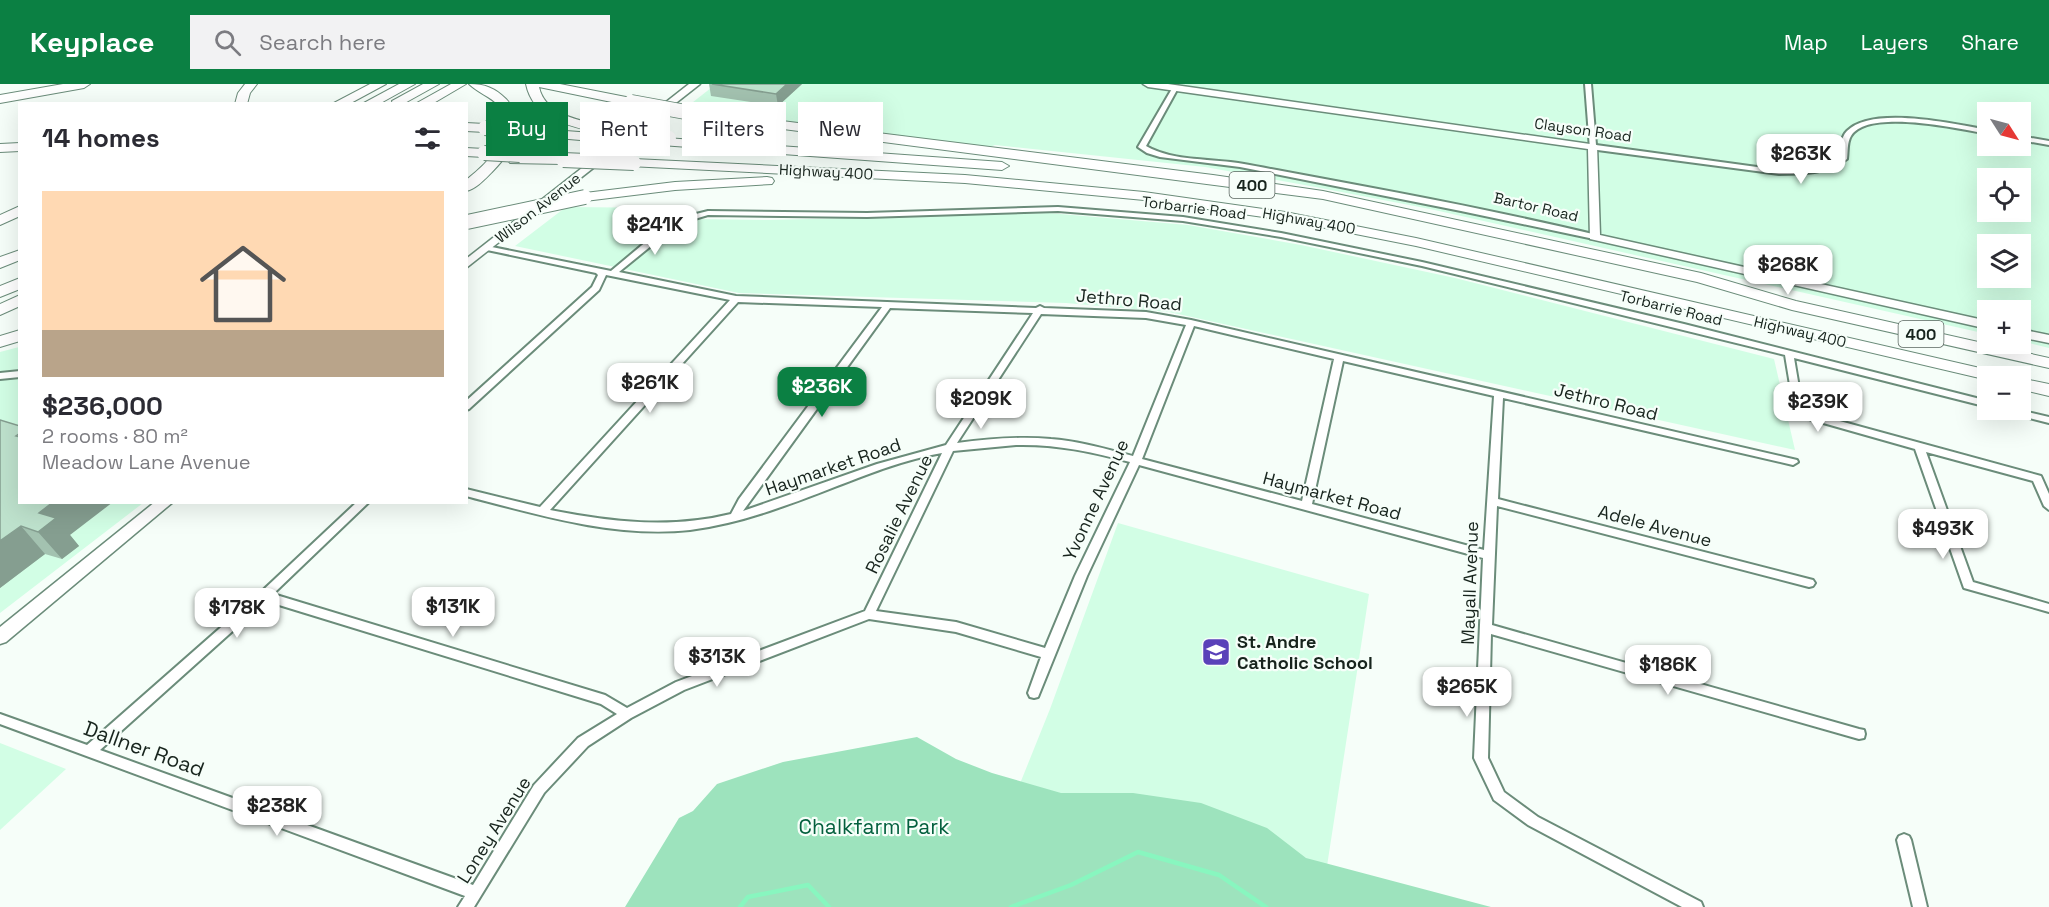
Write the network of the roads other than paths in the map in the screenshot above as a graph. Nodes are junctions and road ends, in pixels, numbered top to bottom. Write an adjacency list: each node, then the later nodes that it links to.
1 (44, 84): 15 (highway)
2 (84, 84): 16 (highway)
3 (251, 84): 17 (highway)
4 (380, 84): 18 (highway)
5 (409, 84): 19 (highway)
6 (433, 84): 20 (highway)
7 (460, 84): 21 (highway)
8 (532, 84): 22 (highway)
9 (542, 84): 53 (highway, Highway 400 / 400, bridge)
10 (695, 84): 39 (street, Wilson Avenue)
11 (1148, 84): 14 (street, Clayson Road)
12 (1588, 84): 30 (street)
13 (477, 85): 33 (highway)
14 (1175, 88): 30 (street, Clayson Road); 38 (street, Bartor Road)
15 (0, 93)
16 (0, 99)
17 (242, 102)
18 (342, 102)
19 (372, 102)
20 (396, 102)
21 (425, 102)
22 (580, 126)
23 (468, 127): 25 (highway, bridge)
24 (1977, 131): 30 (street, Clayson Road)
25 (580, 133)
26 (670, 140): 53 (highway)
27 (2031, 140): 28 (street)
28 (2049, 143)
29 (18, 147): 31 (highway)
30 (1593, 147): 38 (street)
31 (0, 148)
32 (474, 155): 34 (highway, Highway 400 / 400, bridge)
33 (468, 186)
34 (1029, 186): 37 (highway, bridge); 66 (highway, Highway 400 / 400)
35 (18, 211): 36 (highway)
36 (0, 221)
37 (468, 222)
38 (1594, 237): 58 (street, Bartor Road)
39 (488, 248): 42 (street, Wilson Avenue); 44 (street, Jethro Road)
40 (18, 255): 41 (highway)
41 (0, 263)
42 (468, 263)
43 (18, 270): 47 (highway)
44 (598, 270): 45 (street, Jethro Road); 49 (street)
45 (613, 273): 46 (street, Jethro Road); 63 (street, Torbarrie Road)
46 (630, 277): 49 (street); 51 (street, Jethro Road)
47 (0, 278)
48 (18, 284): 50 (highway)
49 (596, 288): 73 (street)
50 (0, 292)
51 (736, 299): 54 (street, Jethro Road); 86 (street)
52 (18, 301): 56 (highway)
53 (1792, 305): 65 (highway, Highway 400 / 400)
54 (888, 306): 55 (street, Jethro Road); 87 (street)
55 (1040, 309): 57 (street, Jethro Road); 77 (street, Rosalie Avenue)
56 (0, 310)
57 (1191, 322): 64 (street, Jethro Road); 78 (street, Yvonne Avenue)
58 (1977, 324)
59 (2031, 335): 61 (street)
60 (18, 336): 62 (highway)
61 (2049, 339)
62 (0, 342)
63 (1789, 353): 72 (street, Torbarrie Road); 76 (street)
64 (1339, 357): 71 (street, Jethro Road); 84 (street)
65 (2049, 363)
66 (1977, 372)
67 (18, 374): 68 (street)
68 (0, 376)
69 (2031, 386): 70 (highway)
70 (2049, 390)
71 (1498, 393): 79 (street, Jethro Road); 81 (street, Mayall Avenue)
72 (1977, 401)
73 (468, 405)
74 (2031, 416): 75 (street)
75 (2049, 420)
76 (1918, 446): 85 (street); 91 (street)
77 (950, 447): 78 (street, Haymarket Road); 87 (street, Haymarket Road); 92 (street, Rosalie Avenue)
78 (1136, 461): 84 (street, Haymarket Road); 95 (street, Yvonne Avenue)
79 (1793, 462)
80 (468, 493): 86 (street, Haymarket Road)
81 (1492, 501): 88 (street, Mayall Avenue); 89 (street, Adele Avenue)
82 (164, 504): 94 (street)
83 (362, 504): 90 (street)
84 (1306, 506): 88 (street, Haymarket Road)
85 (2049, 506)
86 (542, 512): 87 (street, Haymarket Road)
87 (735, 517)
88 (1489, 556): 93 (street, Mayall Avenue)
89 (1809, 583)
90 (264, 596): 97 (street); 100 (street)
91 (2049, 608)
92 (869, 614): 95 (street, Loney Avenue); 97 (street, Loney Avenue)
93 (1486, 628): 99 (street); 104 (street, Mayall Avenue)
94 (0, 637)
95 (1048, 654): 96 (street, Yvonne Avenue)
96 (1034, 693)
97 (627, 714): 102 (street, Loney Avenue)
98 (0, 719): 100 (street, Dallner Road)
99 (1859, 734)
100 (88, 752): 102 (street, Dallner Road)
101 (1904, 840): 105 (street)
102 (476, 893): 103 (street, Loney Avenue)
103 (465, 907)
104 (1696, 907)
105 (1920, 907)

